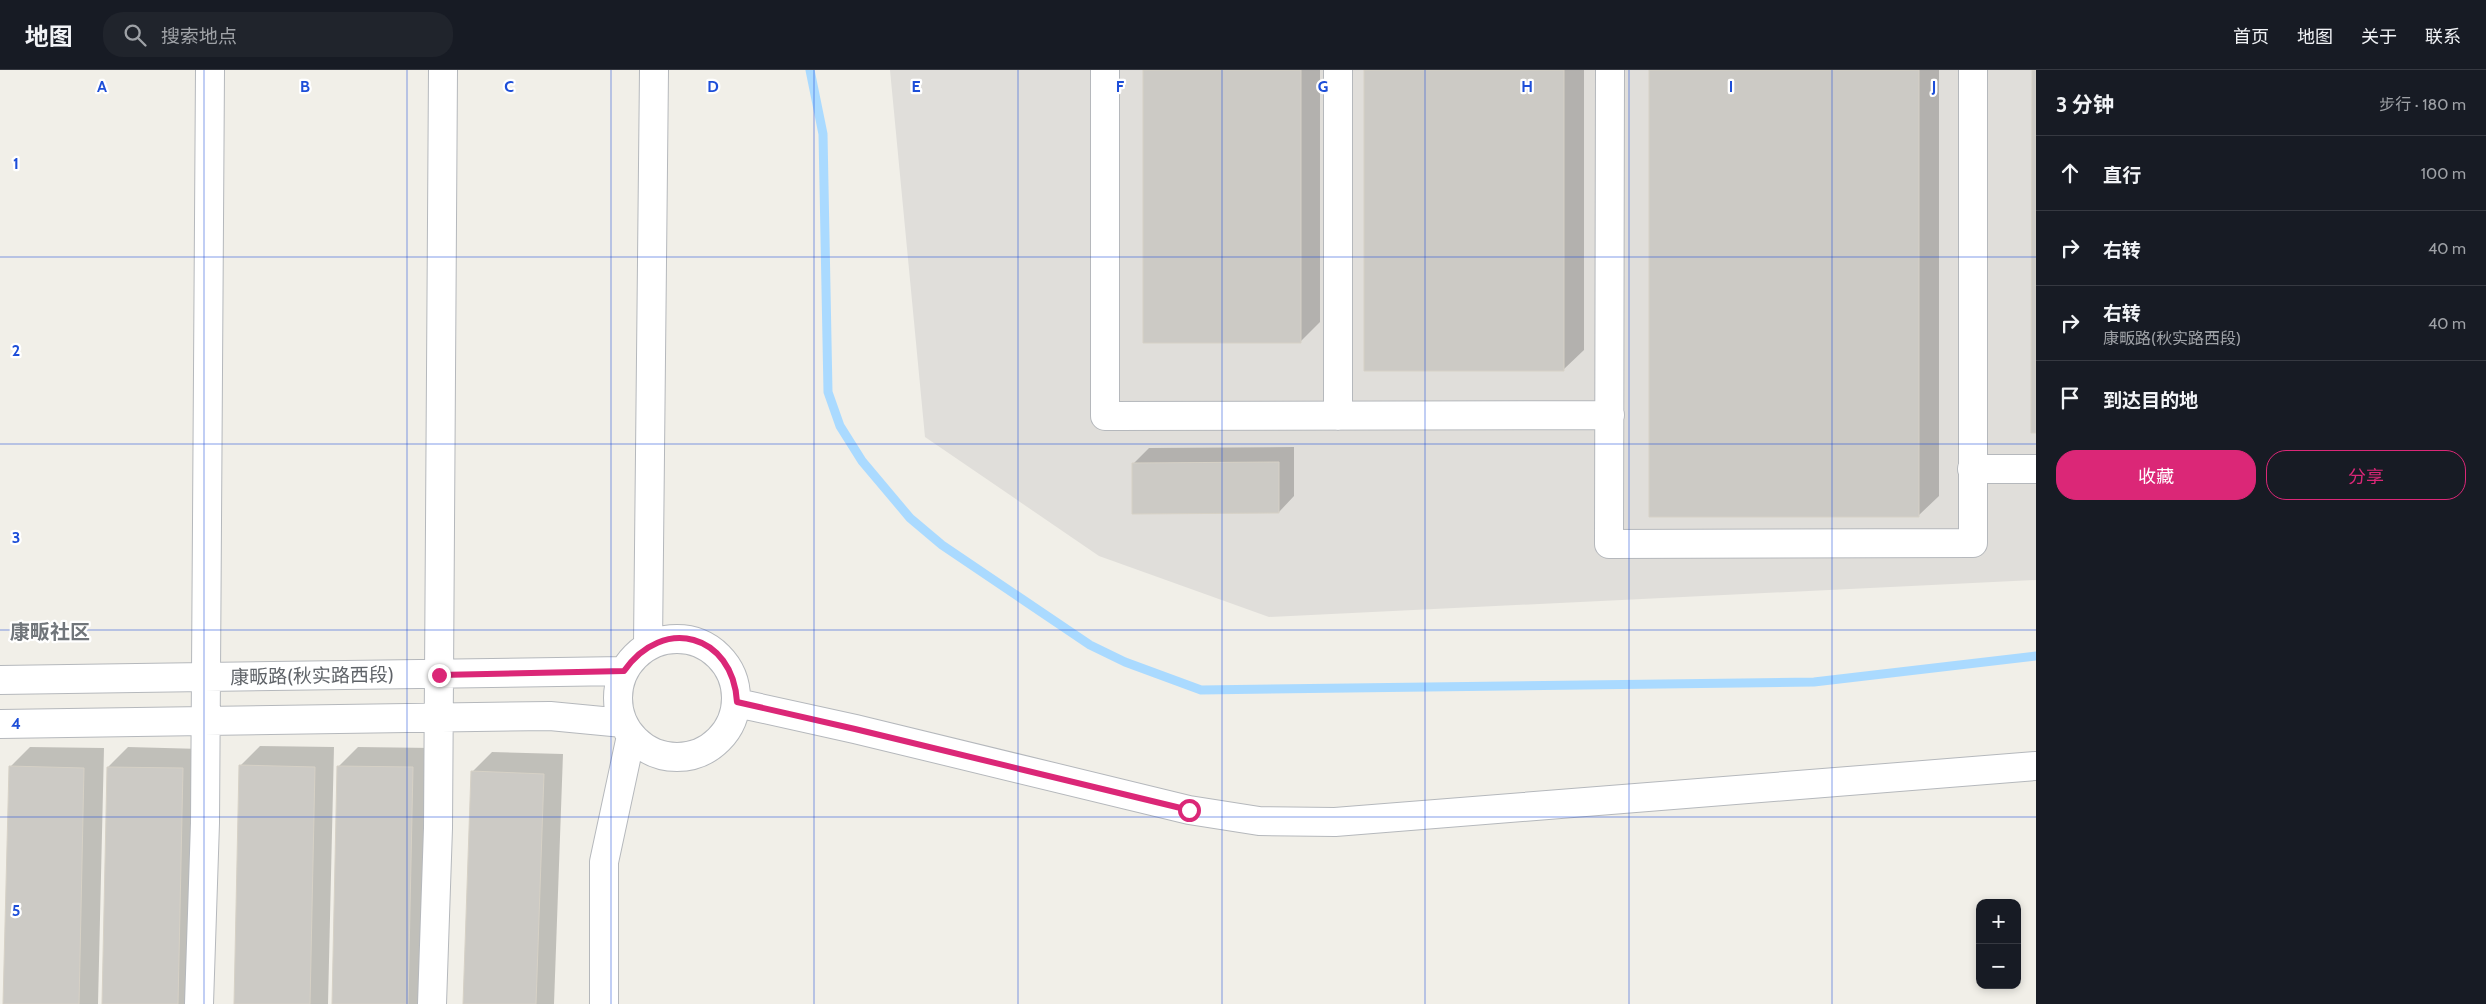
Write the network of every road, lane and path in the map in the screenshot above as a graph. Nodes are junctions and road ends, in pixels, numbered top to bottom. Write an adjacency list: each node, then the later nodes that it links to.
1 (210, 70): 15 (street)
2 (443, 70): 14 (street)
3 (654, 70): 12 (street)
4 (1105, 70): 9 (street)
5 (1338, 70): 9 (street)
6 (1610, 70): 8 (street)
7 (1973, 70): 10 (street)
8 (1610, 415): 9 (street); 10 (street)
9 (1338, 416)
10 (1972, 469): 11 (street)
11 (2036, 469)
12 (648, 645): 13 (street); 17 (street)
13 (624, 671): 14 (street, 康畈路(秋实路西段)); 21 (street)
14 (439, 675): 15 (street, 康畈路(秋实路西段)); 18 (street)
15 (206, 678): 16 (street, 康畈路(秋实路西段)); 19 (street)
16 (0, 680)
17 (737, 702): 21 (street); 22 (street)
18 (439, 718): 19 (street); 21 (street); 24 (street)
19 (206, 721): 20 (street); 23 (street)
20 (0, 724)
21 (627, 730): 25 (street)
22 (2036, 766)
23 (198, 1004)
24 (432, 1004)
25 (604, 1004)

